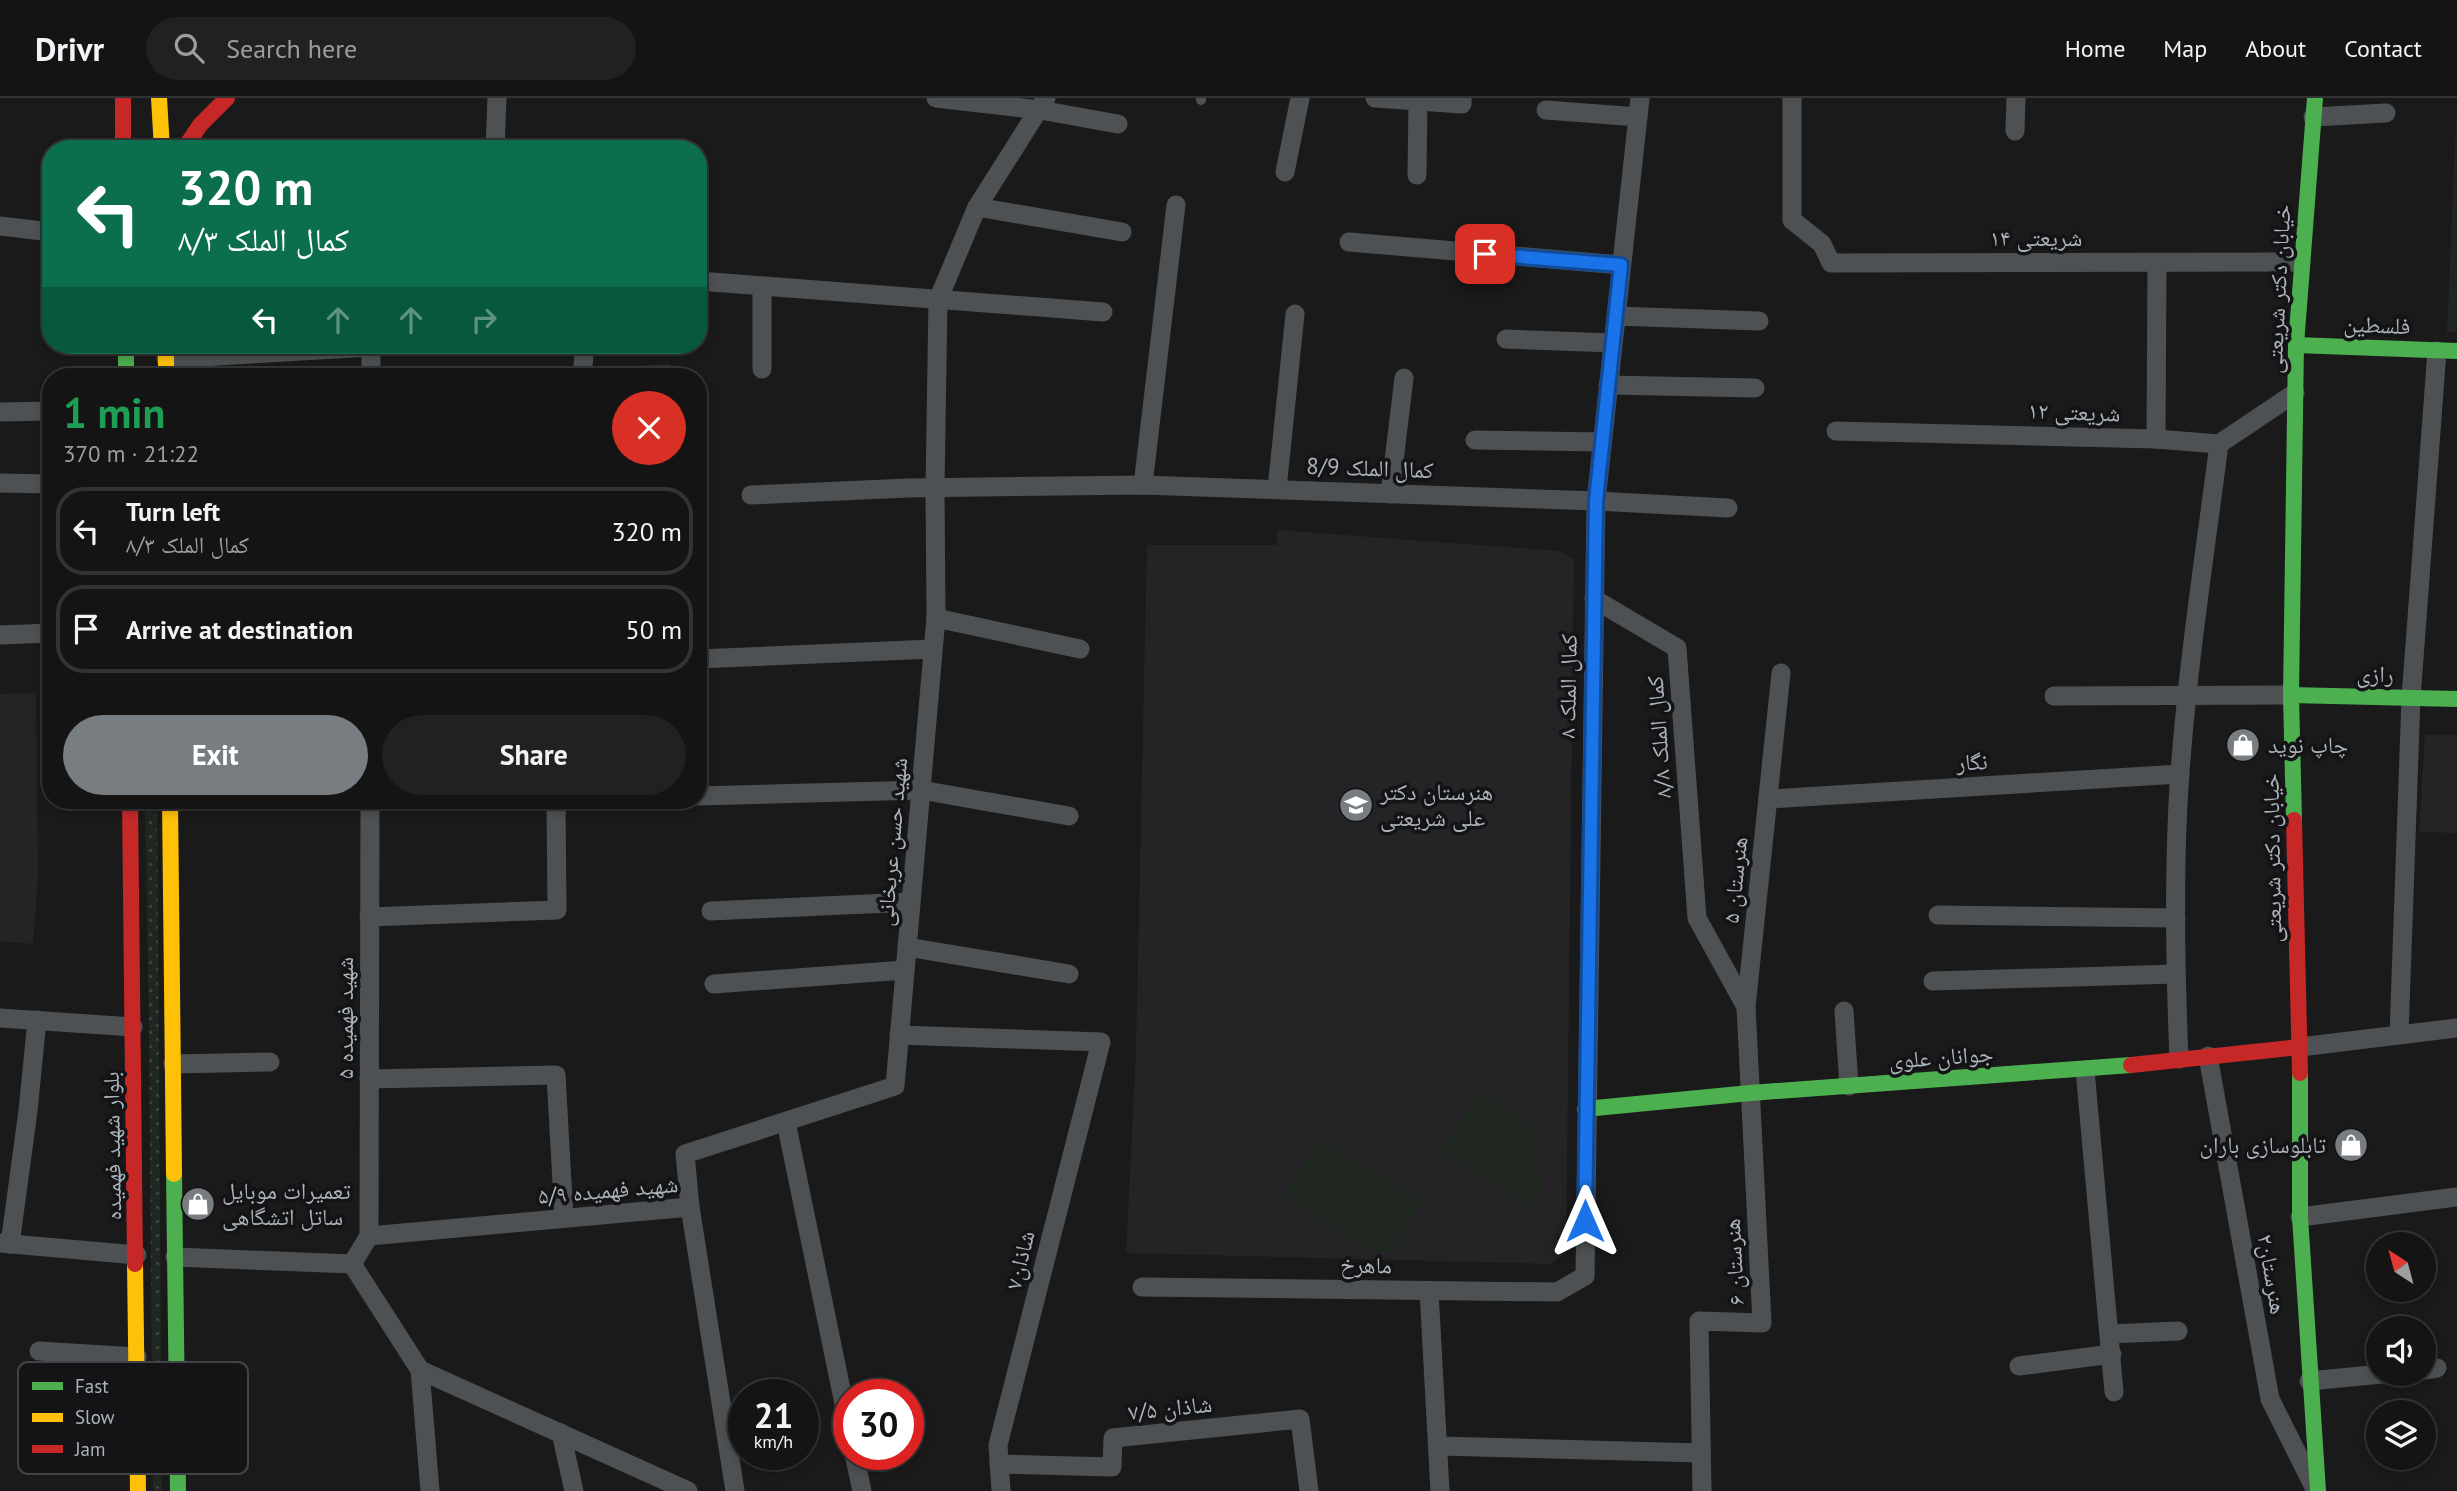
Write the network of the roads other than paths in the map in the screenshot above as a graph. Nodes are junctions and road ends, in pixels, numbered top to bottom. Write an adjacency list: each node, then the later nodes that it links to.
1 (109, 98): 19 (main road)
2 (122, 98): 19 (main road)
3 (159, 98): 22 (main road)
4 (227, 98): 23 (main road)
5 (497, 98): 24 (street)
6 (936, 98): 13 (street)
7 (1300, 98): 25 (street)
8 (1375, 98): 12 (street)
9 (1462, 98): 12 (street)
10 (1792, 98): 33 (street, شریعتی ۱۴)
11 (2017, 98): 20 (street)
12 (1418, 101): 26 (street)
13 (1043, 104): 18 (street); 28 (street)
14 (1639, 108): 16 (street); 35 (street, کمال الملک ۸)
15 (2314, 108): 17 (street); 34 (main road, خیابان دکتر شریعتی)
16 (1546, 110)
17 (2386, 113)
18 (1118, 124)
19 (123, 131): 21 (main road)
20 (2015, 131)
21 (123, 140)
22 (161, 140)
23 (190, 140)
24 (495, 140)
25 (1285, 172)
26 (1417, 175)
27 (1176, 205): 64 (street)
28 (977, 207): 31 (street); 38 (street)
29 (0, 226): 30 (street)
30 (42, 231)
31 (1122, 232)
32 (1349, 242): 35 (street)
33 (2157, 262): 34 (street, شریعتی ۱۴); 58 (street)
34 (2301, 262): 45 (main road, خیابان دکتر شریعتی)
35 (1621, 265): 41 (street, کمال الملک ۸)
36 (707, 282): 37 (street)
37 (762, 286): 38 (street); 50 (street)
38 (938, 300): 39 (street); 65 (street, شهید حسن عربخانی)
39 (1103, 312)
40 (1295, 314): 66 (street)
41 (1616, 316): 42 (street); 44 (street, کمال الملک ۸)
42 (1759, 321)
43 (1506, 339): 44 (street)
44 (1613, 343): 52 (street, کمال الملک ۸)
45 (2296, 345): 46 (main road, فلسطین); 54 (main road, خیابان دکتر شریعتی)
46 (2437, 351): 47 (main road, فلسطین); 82 (street)
47 (2457, 351)
48 (254, 354): 49 (street)
49 (166, 360)
50 (762, 369)
51 (1404, 378): 67 (street)
52 (1608, 385): 53 (street); 60 (street, کمال الملک ۸)
53 (1755, 388)
54 (2295, 393): 61 (street); 79 (main road, خیابان دکتر شریعتی)
55 (42, 411): 56 (street)
56 (0, 412)
57 (1836, 430): 58 (street, شریعتی ۱۲)
58 (2156, 439): 61 (street, شریعتی ۱۲)
59 (1475, 440): 60 (street)
60 (1602, 442): 69 (street, کمال الملک ۸)
61 (2219, 444): 81 (street)
62 (0, 483): 63 (street)
63 (42, 484)
64 (1143, 485): 65 (street, کمال الملک 8/9); 66 (street, کمال الملک 8/9)
65 (934, 488): 68 (street, کمال الملک 8/9); 72 (street, شهید حسن عربخانی)
66 (1277, 489): 67 (street, کمال الملک 8/9)
67 (1390, 494): 69 (street, کمال الملک 8/9)
68 (751, 495)
69 (1596, 501): 70 (street, کمال الملک 8/9); 71 (street, کمال الملک ۸)
70 (1728, 508)
71 (1594, 599): 104 (street, کمال الملک ۸/۸); 121 (street, کمال الملک ۸)
72 (936, 618): 75 (street, شهید حسن عربخانی); 76 (street)
73 (42, 634): 74 (street)
74 (0, 635)
75 (933, 649): 77 (street); 85 (street, شهید حسن عربخانی)
76 (1080, 649)
77 (707, 659)
78 (1781, 673): 87 (street, هنرستان ۵)
79 (2291, 695): 81 (street); 82 (main road, رازی); 112 (main road, خیابان دکتر شریعتی)
80 (2054, 696): 81 (street)
81 (2187, 696): 84 (street)
82 (2411, 698): 83 (main road, رازی); 111 (street)
83 (2457, 699)
84 (2179, 774): 87 (street, نگار); 97 (street)
85 (921, 790): 86 (street); 92 (street); 93 (street, شهید حسن عربخانی)
86 (707, 796)
87 (1768, 799): 104 (street, هنرستان ۵)
88 (130, 809): 108 (main road, بلوار شهید فهمیده)
89 (170, 809): 116 (main road)
90 (370, 809): 96 (street, شهید فهمیده ۵)
91 (556, 809): 96 (street)
92 (1069, 816)
93 (911, 902): 94 (street); 98 (street, شهید حسن عربخانی)
94 (711, 911)
95 (1938, 915): 97 (street)
96 (369, 917): 118 (street, شهید فهمیده ۵)
97 (2176, 918): 101 (street)
98 (907, 947): 99 (street, شهید حسن عربخانی); 100 (street)
99 (905, 970): 103 (street); 110 (street, شهید حسن عربخانی)
100 (1069, 974)
101 (2176, 974): 102 (street); 114 (street)
102 (1933, 981)
103 (714, 984)
104 (1746, 1007): 120 (street, هنرستان ۵)
105 (1844, 1011): 119 (street)
106 (0, 1018): 107 (street)
107 (37, 1020): 108 (street); 128 (street)
108 (133, 1027): 129 (main road, بلوار شهید فهمیده)
109 (2457, 1028): 111 (street)
110 (900, 1035): 122 (street, شهید حسن عربخانی); 150 (street, شاذان۷)
111 (2399, 1035): 112 (street)
112 (2300, 1047): 113 (main road, جوانان علوی); 125 (main road, خیابان دکتر شریعتی)
113 (2208, 1056): 114 (main road, جوانان علوی); 161 (street, هنرستان۲)
114 (2179, 1059): 117 (main road, جوانان علوی)
115 (270, 1062): 116 (street)
116 (173, 1064): 130 (main road)
117 (2085, 1070): 119 (main road, جوانان علوی); 136 (street)
118 (369, 1079): 126 (street); 127 (street, شهید فهمیده ۵)
119 (1849, 1086): 120 (main road, جوانان علوی)
120 (1750, 1093): 121 (main road, جوانان علوی); 149 (street, هنرستان ۶)
121 (1585, 1109): 132 (street, کمال الملک ۸)
122 (786, 1122): 124 (street); 144 (street)
123 (2457, 1197): 125 (street)
124 (690, 1207): 126 (street, شهید فهمیده ۵/۹); 155 (street, شهید فهمیده ۵/۹)
125 (2300, 1217): 145 (main road, خیابان دکتر شریعتی)
126 (564, 1218): 127 (street, شهید فهمیده ۵/۹)
127 (369, 1236): 131 (street)
128 (5, 1243): 129 (street)
129 (136, 1255): 138 (main road, بلوار شهید فهمیده)
130 (175, 1257): 131 (street); 140 (main road)
131 (352, 1264): 142 (street)
132 (1585, 1276): 134 (street, ماهرخ)
133 (1142, 1287): 134 (street, ماهرخ)
134 (1429, 1291): 148 (street)
135 (2178, 1332): 136 (street)
136 (2111, 1344): 141 (street); 146 (street)
137 (39, 1351): 138 (street)
138 (137, 1357): 139 (main road, بلوار شهید فهمیده)
139 (137, 1362)
140 (176, 1362)
141 (2019, 1366)
142 (420, 1370): 147 (street); 152 (street)
143 (2366, 1376): 145 (street)
144 (839, 1379)
145 (2309, 1381): 161 (main road, خیابان دکتر شریعتی)
146 (2114, 1392)
147 (561, 1433): 153 (street); 154 (street)
148 (1438, 1446): 149 (street); 159 (street)
149 (1701, 1453): 160 (street, هنرستان ۶)
150 (999, 1464): 157 (street, شاذان۷); 158 (street, شاذان ۷/۵)
151 (857, 1470): 156 (street)
152 (430, 1491)
153 (574, 1491)
154 (688, 1491)
155 (735, 1491)
156 (862, 1491)
157 (1001, 1491)
158 (1309, 1491)
159 (1440, 1491)
160 (1702, 1491)
161 (2317, 1491)

